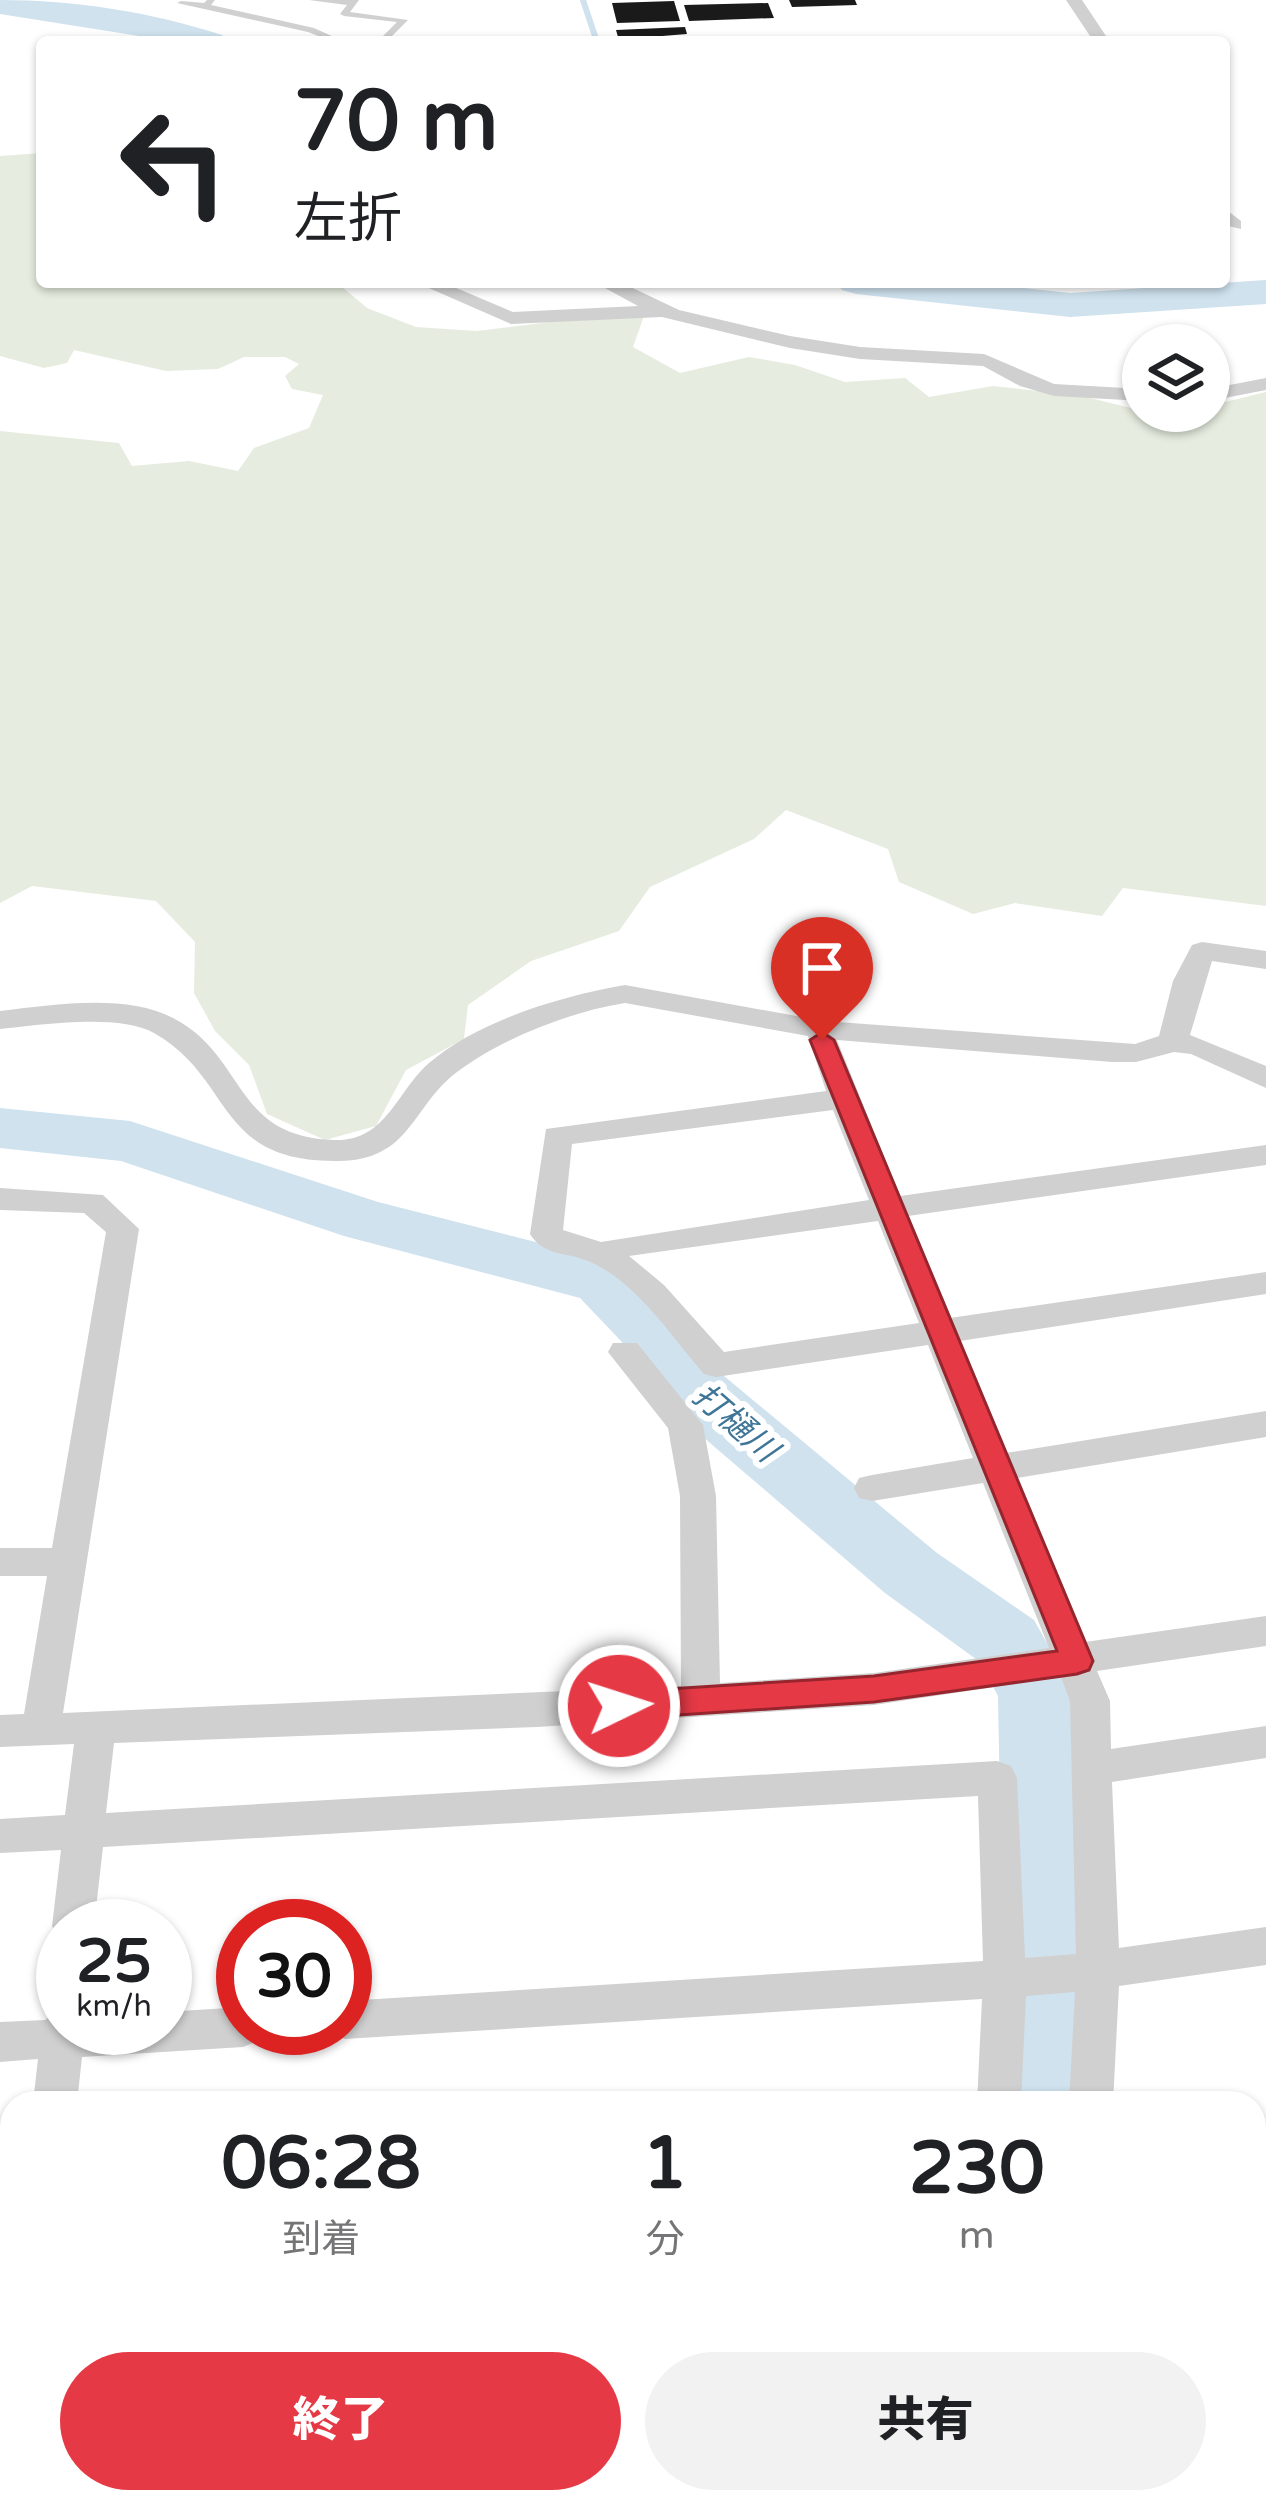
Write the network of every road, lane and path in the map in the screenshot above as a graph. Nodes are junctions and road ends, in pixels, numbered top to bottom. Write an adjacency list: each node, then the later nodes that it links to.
1 (313, 0): 3 (lane)
2 (1074, 0): 8 (street)
3 (354, 2): 7 (lane)
4 (181, 3): 5 (lane)
5 (208, 3): 6 (lane)
6 (326, 36)
7 (387, 36)
8 (1098, 36)
9 (438, 288): 11 (street)
10 (617, 288): 11 (street)
11 (671, 314): 14 (street)
12 (1266, 384): 13 (street)
13 (1230, 391)
14 (1122, 392)
15 (1266, 961): 18 (street)
16 (0, 1020): 17 (street)
17 (824, 1030): 18 (street); 20 (street)
18 (1173, 1042): 19 (street)
19 (1266, 1078)
20 (844, 1100): 23 (street); 24 (street)
21 (1266, 1155): 23 (street)
22 (0, 1199): 32 (street)
23 (890, 1209): 24 (street); 26 (street)
24 (605, 1255): 26 (street)
25 (1266, 1283): 26 (street)
26 (940, 1332): 29 (street)
27 (625, 1352): 35 (street)
28 (1266, 1424): 29 (street)
29 (996, 1469): 30 (street); 34 (street)
30 (872, 1488)
31 (0, 1562): 32 (street)
32 (68, 1562): 37 (street)
33 (1266, 1631): 34 (street)
34 (1064, 1663): 35 (street); 40 (street)
35 (701, 1700): 36 (street)
36 (96, 1726): 37 (street); 41 (street)
37 (41, 1729): 38 (street)
38 (0, 1731)
39 (1266, 1742): 40 (street)
40 (1094, 1768): 45 (street)
41 (82, 1831): 42 (street); 43 (street); 46 (street)
42 (0, 1837)
43 (76, 1899)
44 (1266, 1946): 45 (street)
45 (1084, 1972): 46 (street); 53 (street)
46 (1015, 1976): 47 (street); 52 (street)
47 (372, 2018)
48 (36, 2037): 49 (street)
49 (0, 2042)
50 (60, 2055): 51 (street)
51 (56, 2091)
52 (1001, 2091)
53 (1090, 2091)

